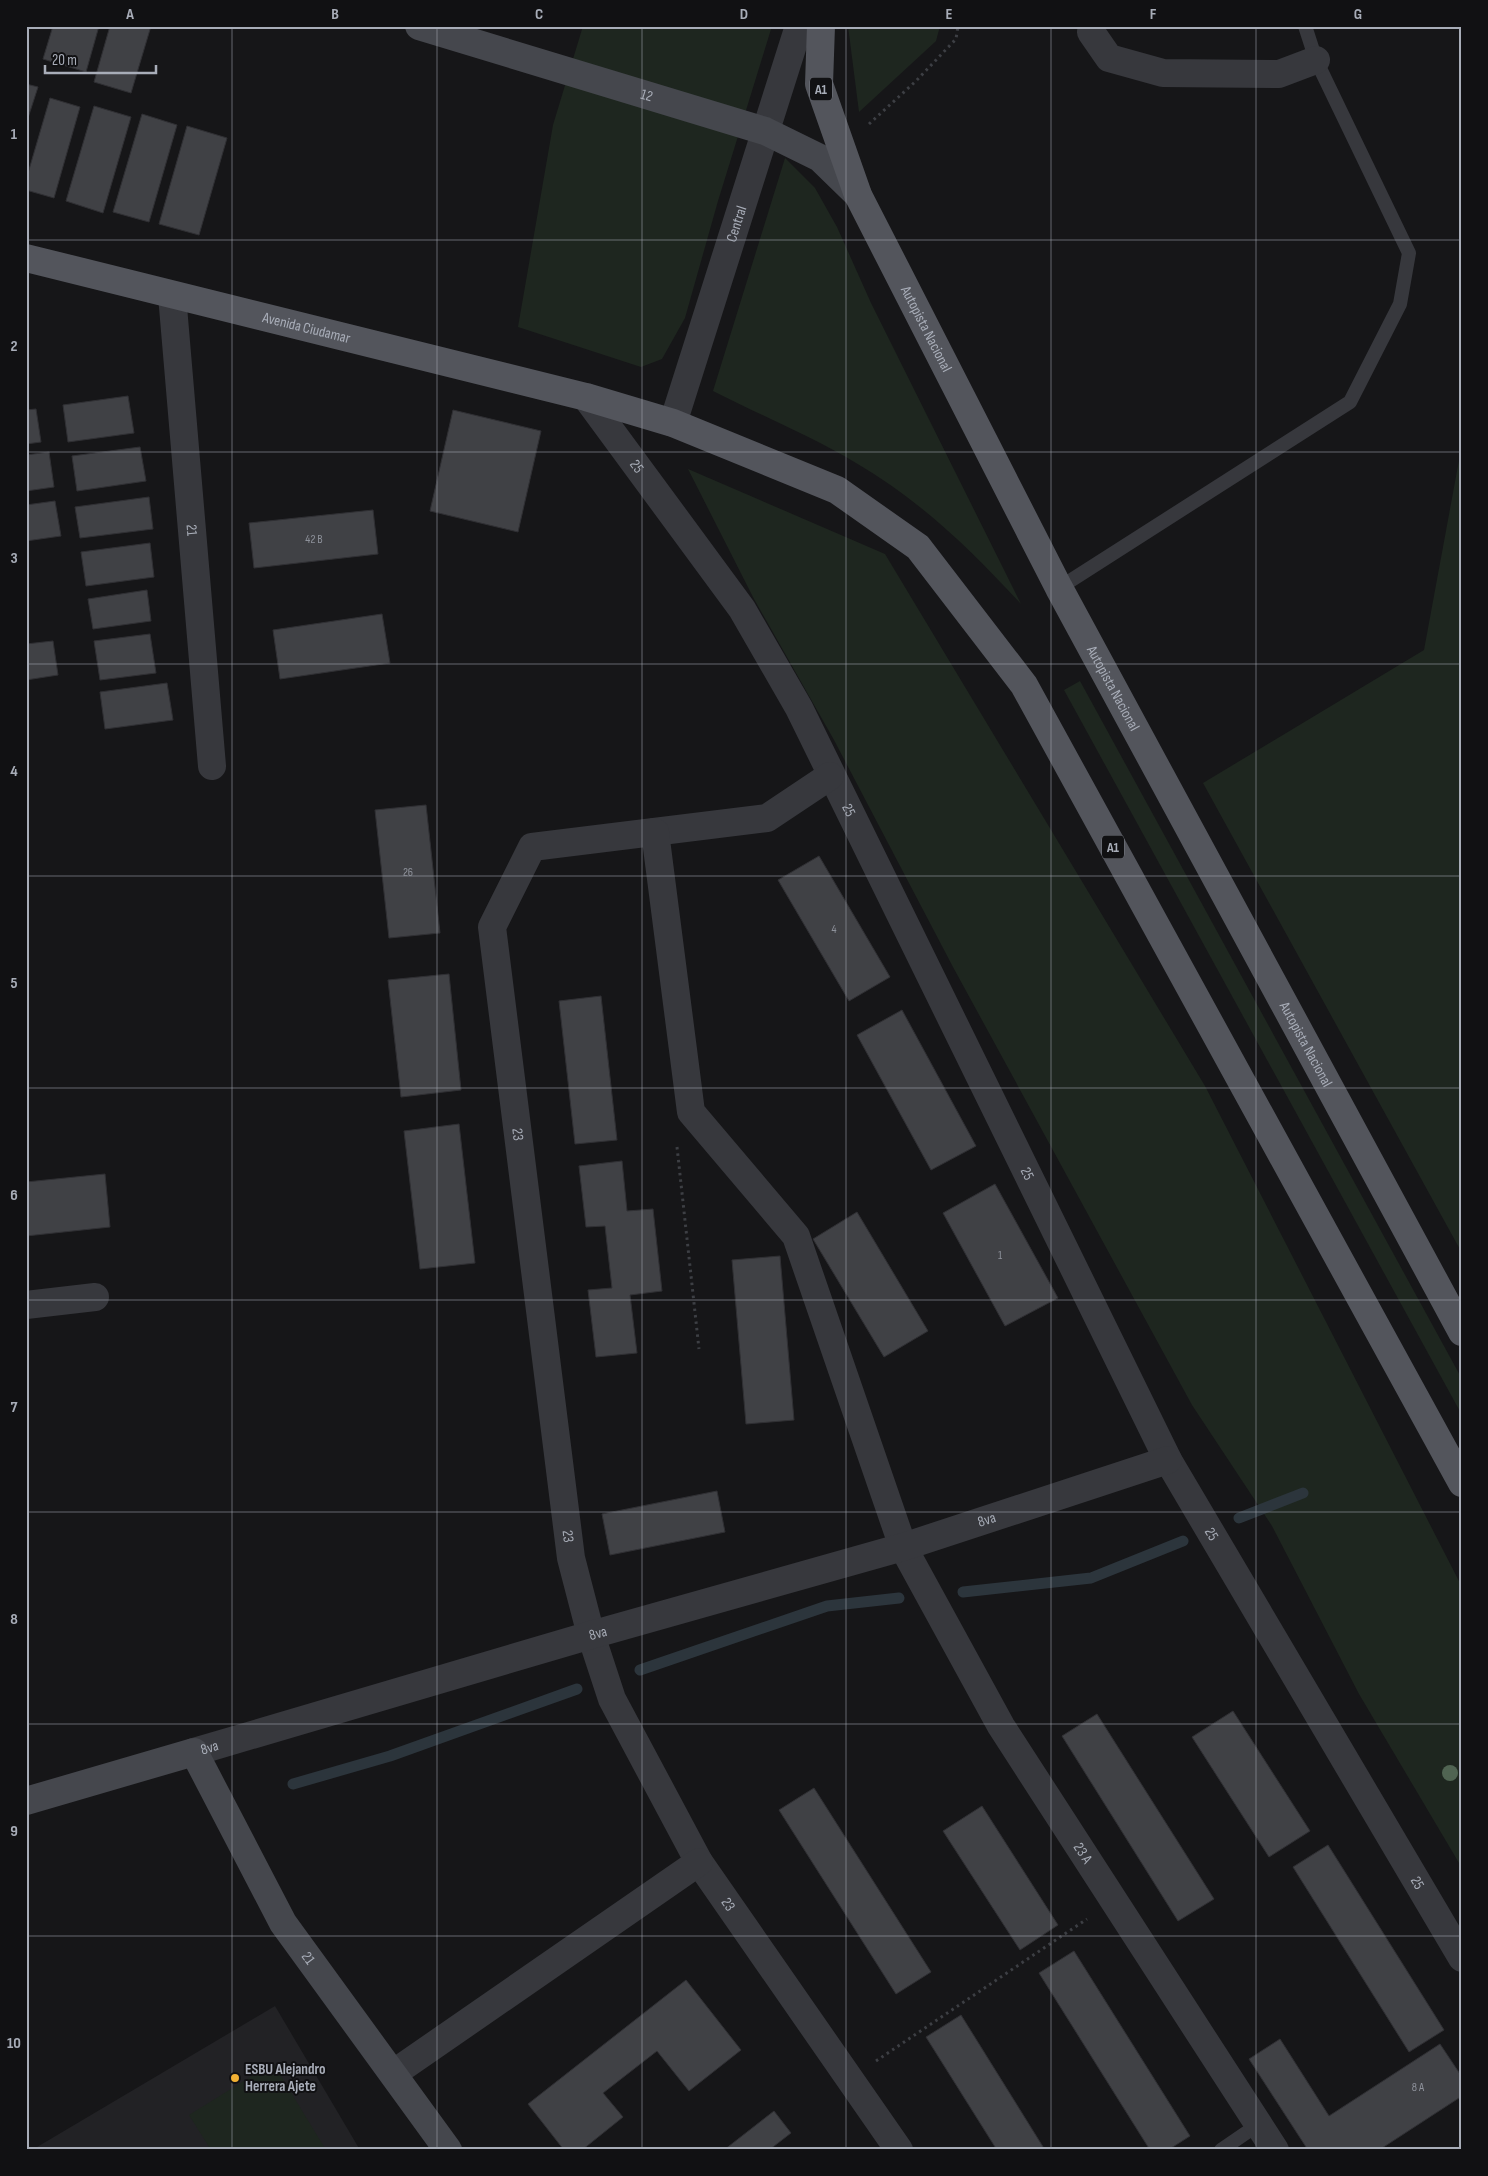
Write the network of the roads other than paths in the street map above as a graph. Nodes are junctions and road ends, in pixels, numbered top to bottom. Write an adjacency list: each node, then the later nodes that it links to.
1 (419, 26): 7 (street, 12)
2 (799, 26): 7 (street, Central)
3 (820, 26): 8 (main road, Autopista Nacional / A1)
4 (1092, 26): 6 (street)
5 (1305, 26): 6 (lane)
6 (1316, 60): 13 (lane)
7 (764, 130): 8 (street, 12); 12 (street, Central)
8 (858, 195): 13 (main road, Autopista Nacional / A1)
9 (26, 258): 10 (main road, Avenida Ciudamar)
10 (172, 295): 11 (main road, Avenida Ciudamar); 14 (street, 21)
11 (586, 397): 12 (main road, A1); 15 (street, 25)
12 (673, 423): 21 (main road, A1)
13 (1060, 588): 19 (main road, Autopista Nacional / A1)
14 (212, 766)
15 (830, 776): 16 (street); 20 (street, 25)
16 (655, 832): 22 (street, 23 A); 23 (street, 23)
17 (95, 1297): 18 (street)
18 (26, 1305)
19 (1462, 1332)
20 (1168, 1460): 22 (street, 8va); 27 (street, 25)
21 (1462, 1483)
22 (903, 1547): 23 (street, 8va); 29 (street, 23 A)
23 (591, 1635): 24 (street, 8va); 26 (street, 23)
24 (194, 1752): 25 (street, 8va); 28 (street, 21)
25 (26, 1801)
26 (699, 1862): 28 (street); 31 (street, 23)
27 (1462, 1958)
28 (394, 2073): 30 (street, 21)
29 (1259, 2124): 32 (lane); 33 (street, 23 A)
30 (448, 2150)
31 (899, 2150)
32 (1221, 2150)
33 (1275, 2150)

